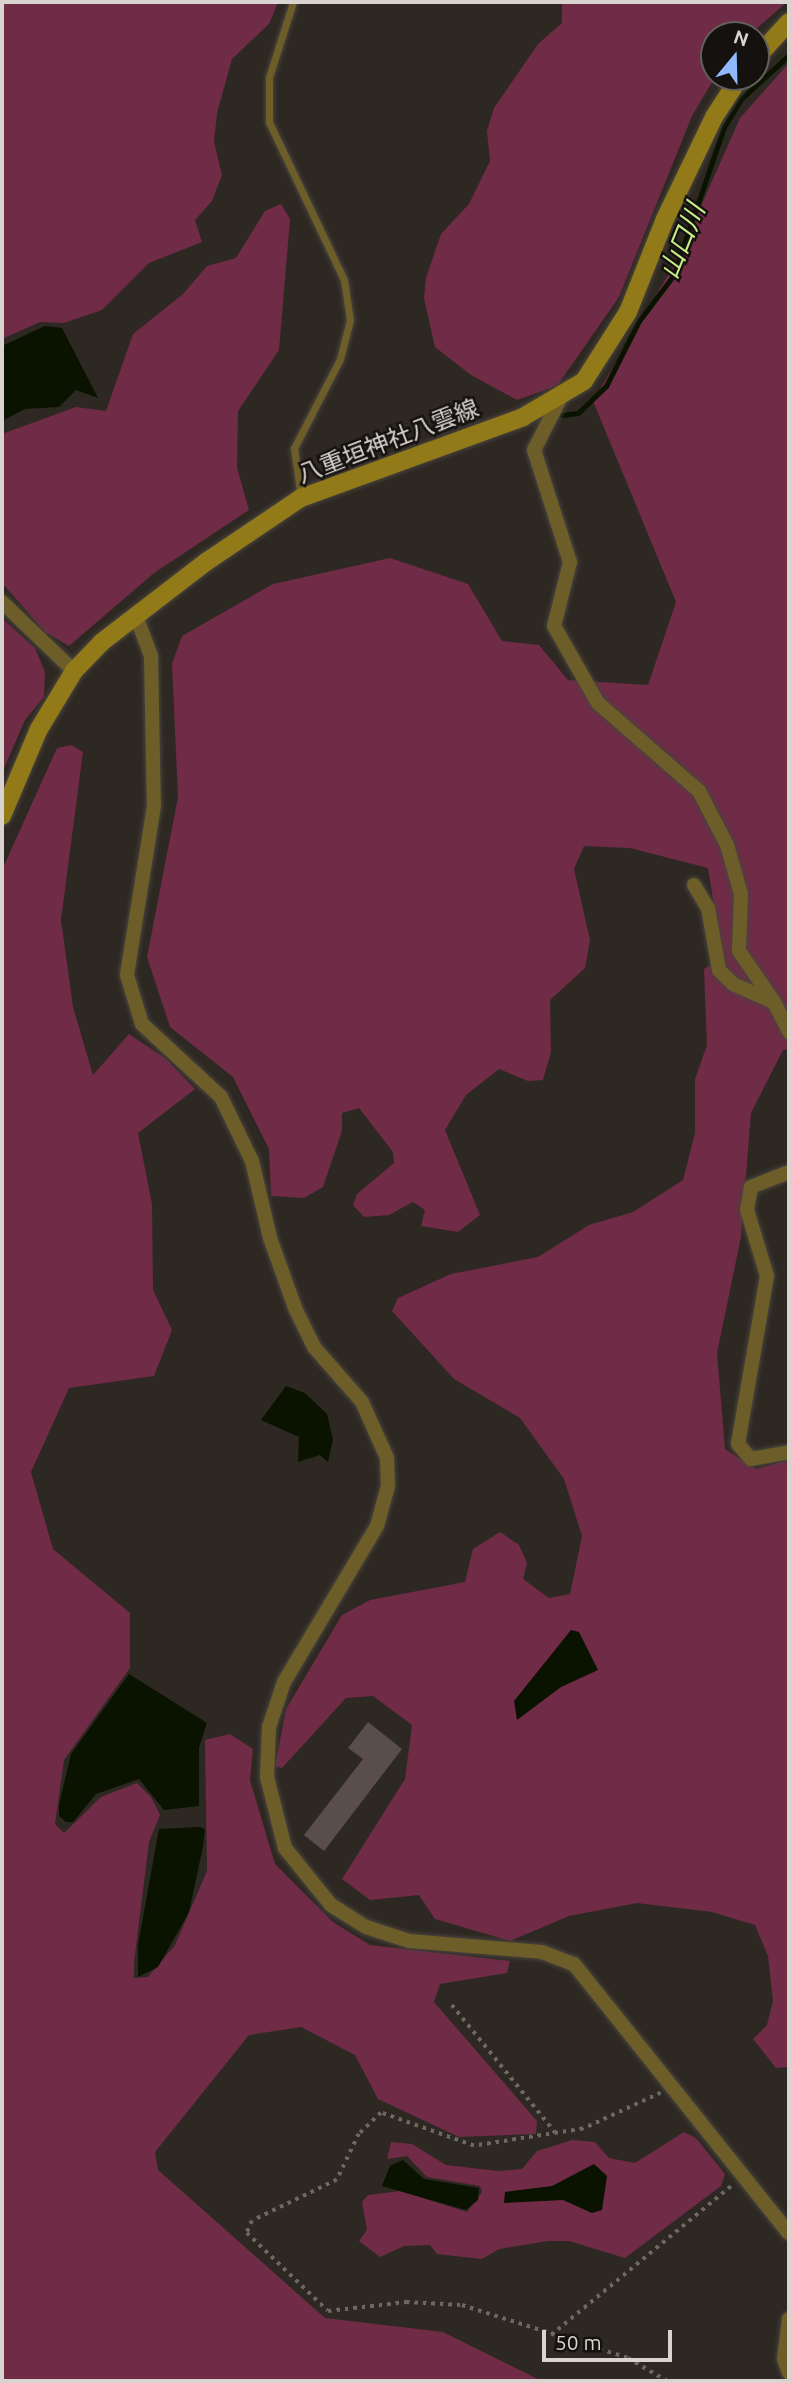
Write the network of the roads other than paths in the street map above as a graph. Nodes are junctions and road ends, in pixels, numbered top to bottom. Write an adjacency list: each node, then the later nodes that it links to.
1 (293, 2): 6 (lane)
2 (789, 22): 3 (main road)
3 (770, 43)
4 (731, 91): 5 (main road, 八重垣神社八雲線)
5 (561, 399): 6 (main road, 八重垣神社八雲線); 12 (street)
6 (301, 498): 8 (main road, 八重垣神社八雲線)
7 (2, 602): 9 (street)
8 (136, 616): 9 (main road, 八重垣神社八雲線); 16 (street)
9 (74, 671): 10 (main road, 八重垣神社八雲線)
10 (2, 816)
11 (694, 885): 12 (street)
12 (774, 1002): 13 (street)
13 (789, 1032)
14 (789, 1172): 15 (street)
15 (789, 1452)
16 (789, 2233)
17 (789, 2319): 18 (street)
18 (789, 2372)

